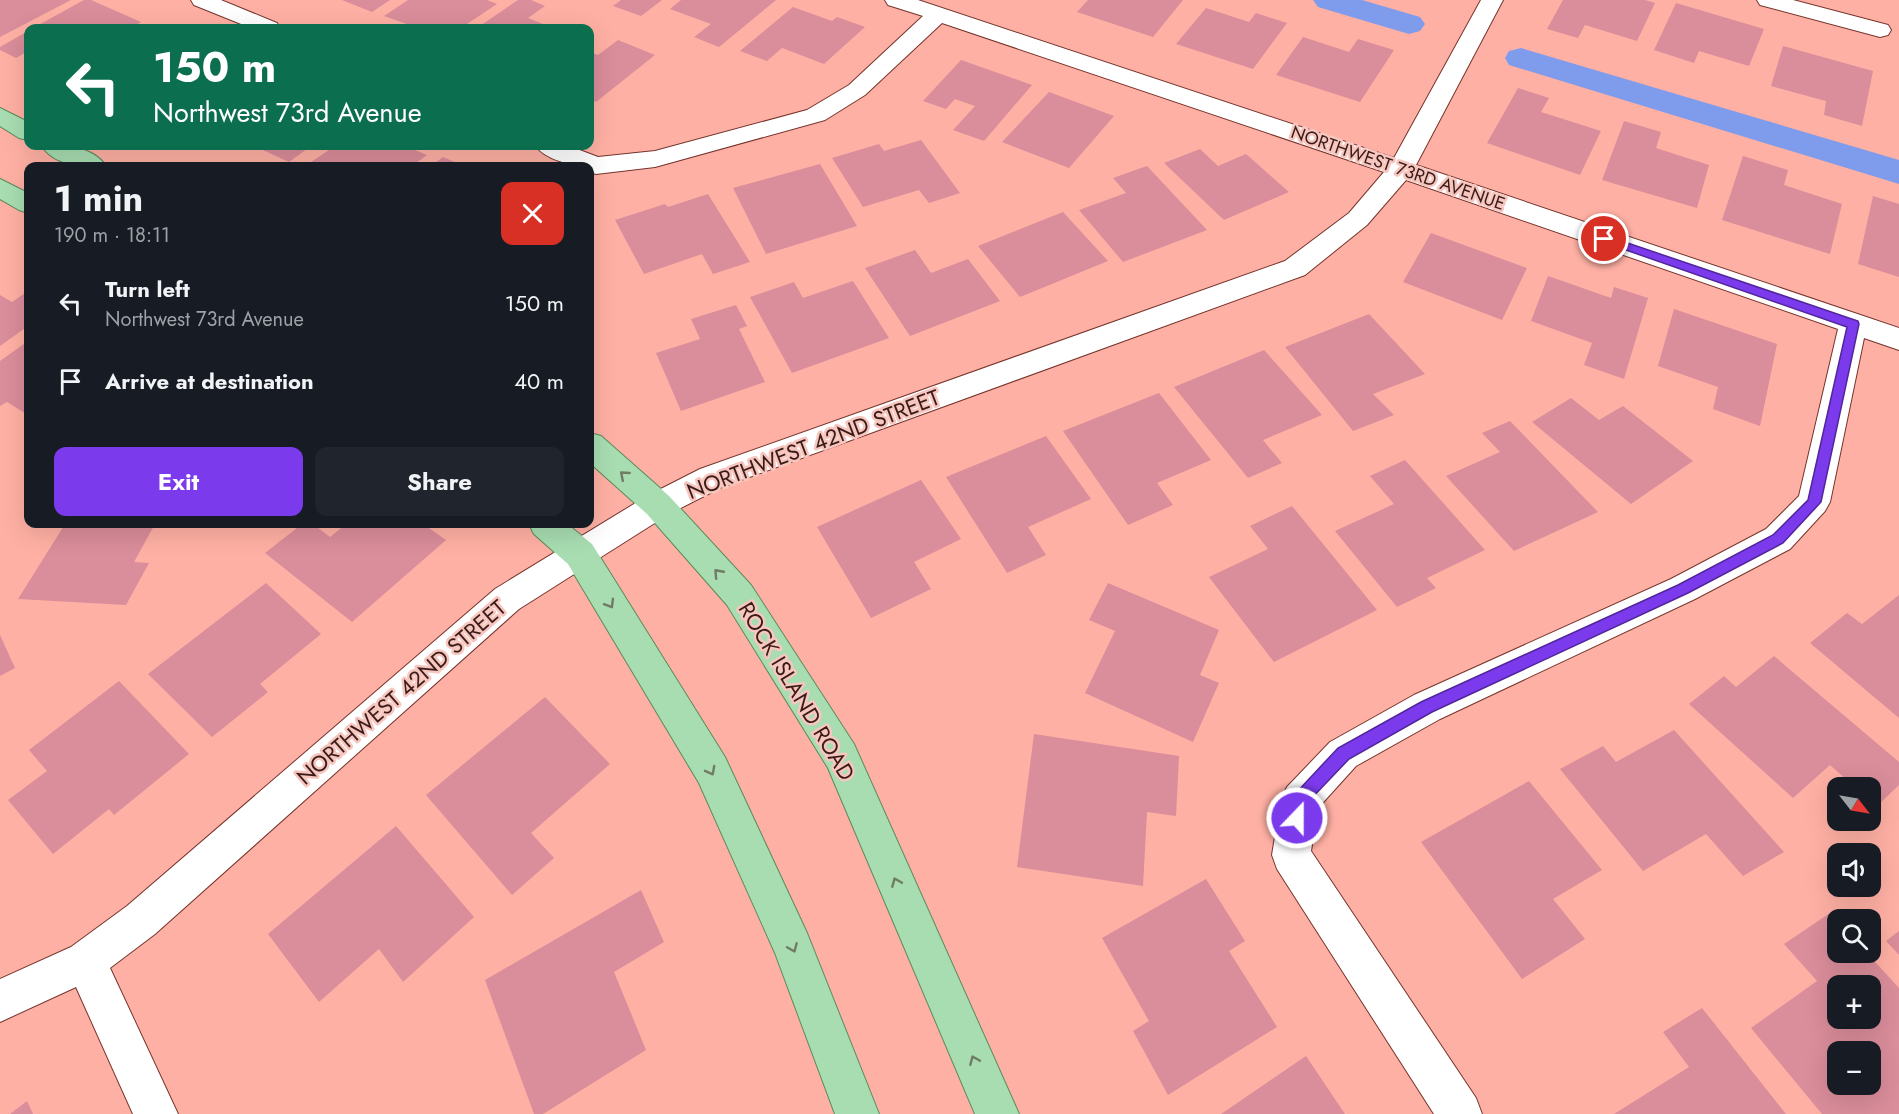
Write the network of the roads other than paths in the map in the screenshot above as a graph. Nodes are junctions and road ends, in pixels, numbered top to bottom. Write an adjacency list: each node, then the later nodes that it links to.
1 (202, 0): 6 (street)
2 (896, 0): 5 (street, NORTHWEST 73RD AVENUE)
3 (1492, 0): 15 (street, NORTHWEST 42ND STREET)
4 (1768, 0): 7 (street)
5 (938, 14): 14 (street); 15 (street, NORTHWEST 73RD AVENUE)
6 (259, 24)
7 (1880, 30)
8 (0, 116): 9 (main road)
9 (24, 130)
10 (62, 150): 12 (main road)
11 (558, 150): 13 (street)
12 (85, 162)
13 (586, 162)
14 (594, 165)
15 (1401, 169): 18 (street, NORTHWEST 73RD AVENUE); 21 (street, NORTHWEST 42ND STREET)
16 (0, 188): 17 (main road)
17 (24, 202)
18 (1853, 324): 19 (street, NORTHWEST 73RD AVENUE); 29 (street)
19 (1899, 339)
20 (594, 449): 21 (main road, ROCK ISLAND ROAD, one-way to 20)
21 (658, 505): 23 (street, NORTHWEST 42ND STREET); 28 (main road, ROCK ISLAND ROAD, one-way to 21)
22 (550, 528): 23 (main road)
23 (580, 554): 24 (street, NORTHWEST 42ND STREET); 27 (main road, one-way to 27)
24 (85, 961): 25 (street, NORTHWEST 42ND STREET); 26 (street)
25 (0, 1001)
26 (156, 1114)
27 (857, 1114)
28 (997, 1114)
29 (1460, 1114)

